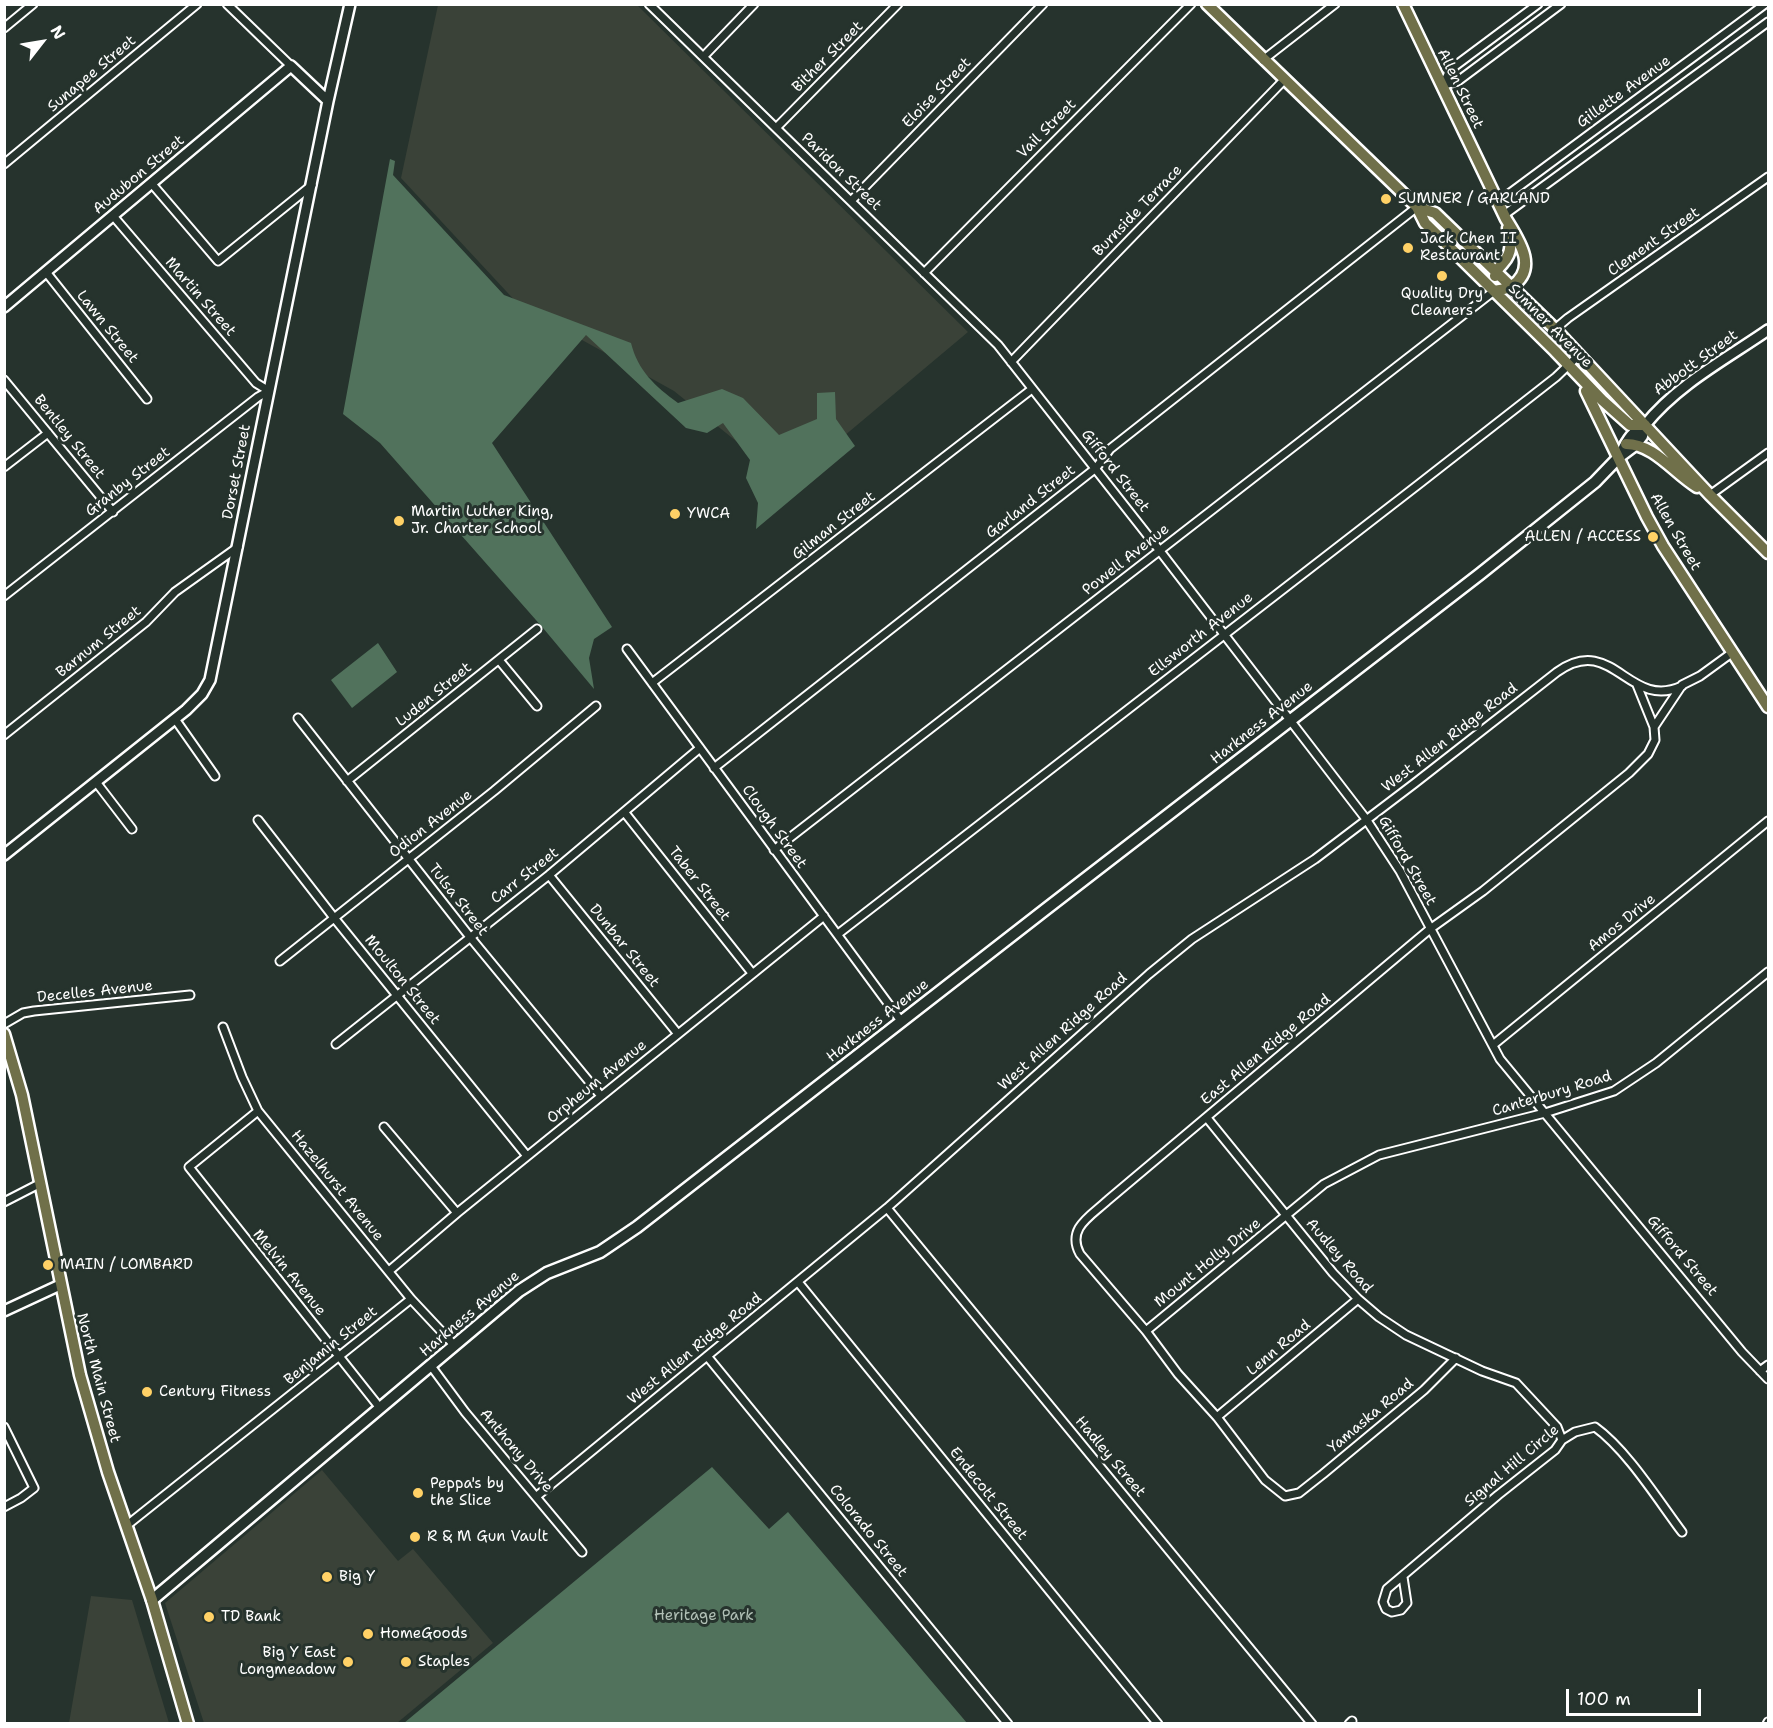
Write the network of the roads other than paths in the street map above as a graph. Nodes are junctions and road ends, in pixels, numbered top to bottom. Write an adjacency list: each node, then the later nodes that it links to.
1 (33, 4): 17 (street)
2 (197, 4): 27 (street, Sunapee Street)
3 (227, 4): 20 (street)
4 (350, 4): 25 (street, Dorset Street)
5 (649, 4): 18 (street, Paridon Street)
6 (754, 4): 18 (street)
7 (898, 4): 26 (street, Bither Street)
8 (1043, 4): 31 (street, Eloise Street)
9 (1191, 4): 38 (street, Vail Street)
10 (1208, 4): 19 (main road, Sumner Avenue)
11 (1335, 4): 19 (street)
12 (1403, 4): 23 (main road, Allen Street)
13 (1538, 4): 23 (street)
14 (1561, 4): 23 (street)
15 (1765, 4): 21 (street, Gillette Avenue)
16 (1768, 22): 24 (street, Gillette Avenue)
17 (4, 28)
18 (704, 56): 26 (street, Paridon Street)
19 (1263, 60): 22 (main road, Sumner Avenue)
20 (291, 66): 25 (street); 29 (street, Audubon Street)
21 (1673, 73): 24 (street); 32 (street, Gillette Avenue)
22 (1284, 80): 33 (main road, Sumner Avenue); 45 (street, Burnside Terrace)
23 (1442, 86): 32 (main road, Allen Street)
24 (1682, 87): 35 (street, Gillette Avenue)
25 (328, 101): 30 (street, Dorset Street)
26 (777, 128): 31 (street, Paridon Street)
27 (4, 164)
28 (1768, 177): 42 (street, Clement Street)
29 (152, 184): 30 (street); 34 (street, Audubon Street)
30 (312, 185): 49 (street, Dorset Street)
31 (851, 201): 38 (street, Paridon Street)
32 (1498, 201): 35 (main road, Allen Street)
33 (1417, 207): 36 (main road, Sumner Avenue); 40 (main road, Sumner Avenue); 57 (street, Garland Street)
34 (114, 217): 37 (street, Audubon Street); 49 (street, Martin Street)
35 (1505, 217): 36 (main road, Allen Street); 39 (main road, Allen Street)
36 (1496, 271): 39 (main road, Sumner Avenue); 40 (main road, Allen Street)
37 (46, 272): 41 (street, Audubon Street); 50 (street, Lawn Street)
38 (924, 273): 45 (street, Paridon Street)
39 (1511, 286): 40 (main road); 42 (main road, Sumner Avenue)
40 (1494, 291): 46 (main road, Sumner Avenue); 61 (street, Powell Avenue)
41 (4, 307)
42 (1555, 329): 44 (main road, Sumner Avenue)
43 (1768, 330): 51 (street, Abbott Street)
44 (1579, 355): 46 (street, Ellsworth Avenue); 51 (main road, Sumner Avenue)
45 (1011, 362): 48 (street, Gifford Street)
46 (1568, 365): 51 (main road, Sumner Avenue); 55 (main road, Allen Street); 65 (street, Ellsworth Avenue)
47 (4, 380): 52 (street, Bentley Street)
48 (1032, 389): 57 (street, Gifford Street); 69 (street, Gilman Street)
49 (269, 391): 59 (street, Granby Street); 60 (street, Dorset Street)
50 (147, 399)
51 (1645, 425): 53 (main road); 58 (main road, Sumner Avenue)
52 (48, 433): 56 (street); 59 (street, Bentley Street)
53 (1631, 444): 55 (main road, Harkness Avenue); 58 (main road, Sumner Avenue)
54 (1768, 453): 58 (street)
55 (1619, 457): 67 (main road, Allen Street); 77 (main road, Harkness Avenue)
56 (4, 467)
57 (1096, 468): 61 (street, Gifford Street); 81 (street, Garland Street)
58 (1710, 495): 62 (main road, Sumner Avenue)
59 (112, 512): 63 (street, Granby Street)
60 (238, 547): 76 (street, Dorset Street); 79 (street, Barnum Street)
61 (1160, 550): 65 (street, Gifford Street); 90 (street, Powell Avenue)
62 (1768, 553)
63 (4, 596)
64 (537, 629): 68 (street, Luden Street)
65 (1224, 635): 77 (street, Gifford Street); 97 (street, Ellsworth Avenue)
66 (627, 649): 69 (street, Clough Street)
67 (1733, 652): 71 (street, East Allen Ridge Road); 74 (main road, Allen Street)
68 (499, 660): 72 (street); 83 (street, Luden Street)
69 (652, 683): 80 (street, Clough Street)
70 (1637, 685): 71 (street, West Allen Ridge Road); 78 (street); 86 (street, West Allen Ridge Road)
71 (1682, 686): 78 (street, East Allen Ridge Road)
72 (537, 706)
73 (596, 706): 92 (street, Odion Avenue)
74 (1768, 707)
75 (298, 718): 83 (street, Tulsa Street)
76 (175, 719): 82 (street); 84 (street, Dorset Street)
77 (1290, 719): 86 (street, Gifford Street); 104 (main road, Harkness Avenue)
78 (1654, 727): 96 (street, East Allen Ridge Road)
79 (4, 735)
80 (700, 748): 81 (street, Clough Street); 85 (street, Carr Street)
81 (714, 768): 90 (street, Clough Street)
82 (215, 776)
83 (348, 781): 92 (street, Tulsa Street)
84 (96, 782): 89 (street); 91 (street, Dorset Street)
85 (625, 813): 93 (street, Carr Street); 101 (street, Taber Street)
86 (1366, 819): 96 (street, Gifford Street); 119 (street, West Allen Ridge Road)
87 (258, 820): 95 (street, Moulton Street)
88 (1768, 822): 110 (street, Amos Drive)
89 (132, 829)
90 (774, 850): 94 (street, Clough Street)
91 (4, 855)
92 (409, 858): 95 (street, Odion Avenue); 98 (street, Tulsa Street)
93 (549, 874): 98 (street, Carr Street); 108 (street, Dunbar Street)
94 (824, 916): 97 (street, Clough Street); 101 (street, Orpheum Avenue)
95 (335, 919): 99 (street, Odion Avenue); 103 (street, Moulton Street)
96 (1430, 929): 110 (street, Gifford Street); 114 (street, East Allen Ridge Road)
97 (838, 934): 104 (street, Clough Street)
98 (470, 937): 103 (street, Carr Street); 111 (street, Tulsa Street)
99 (280, 961)
100 (1768, 972): 113 (street, Canterbury Road)
101 (752, 973): 108 (street, Orpheum Avenue)
102 (190, 995): 105 (street, Decelles Avenue)
103 (397, 995): 109 (street, Carr Street); 116 (street, Moulton Street)
104 (901, 1021): 129 (main road, Harkness Avenue)
105 (4, 1024)
106 (223, 1027): 112 (street, Hazelhurst Avenue)
107 (4, 1034): 117 (main road, North Main Street)
108 (678, 1034): 111 (street, Orpheum Avenue)
109 (336, 1044)
110 (1493, 1045): 113 (street, Gifford Street)
111 (601, 1096): 116 (street, Orpheum Avenue)
112 (258, 1110): 122 (street, Hazelhurst Avenue); 131 (street, Melvin Avenue)
113 (1545, 1113): 121 (street, Canterbury Road); 135 (street, Gifford Street)
114 (1207, 1118): 121 (street, Audley Road); 128 (street, East Allen Ridge Road)
115 (384, 1127): 120 (street)
116 (527, 1156): 120 (street, Orpheum Avenue)
117 (39, 1184): 118 (street); 124 (main road, North Main Street)
118 (4, 1202)
119 (887, 1208): 123 (street, West Allen Ridge Road); 152 (street, Hadley Street)
120 (457, 1213): 122 (street, Orpheum Avenue)
121 (1287, 1215): 126 (street, Audley Road); 128 (street, Mount Holly Drive)
122 (389, 1271): 125 (street, Hazelhurst Avenue)
123 (798, 1282): 130 (street, West Allen Ridge Road); 151 (street, Endecott Street)
124 (60, 1286): 127 (street); 144 (main road, North Main Street)
125 (411, 1299): 129 (street, Hazelhurst Avenue); 131 (street, Benjamin Street)
126 (1358, 1299): 132 (street, Audley Road); 138 (street, Lenn Road)
127 (4, 1311)
128 (1146, 1331): 138 (street, East Allen Ridge Road)
129 (454, 1346): 134 (main road, Harkness Avenue)
130 (707, 1356): 142 (street, West Allen Ridge Road); 150 (street, Colorado Street)
131 (339, 1357): 137 (street, Melvin Avenue); 144 (street, Benjamin Street)
132 (1456, 1358): 140 (street, Audley Road); 141 (street, Yamaska Road)
133 (1768, 1365): 135 (street)
134 (431, 1366): 137 (main road, Harkness Avenue); 142 (street, Anthony Drive)
135 (1760, 1371): 136 (street, Gifford Street)
136 (1768, 1379)
137 (380, 1408): 148 (main road, Harkness Avenue)
138 (1217, 1417): 141 (street, East Allen Ridge Road)
139 (4, 1427): 143 (street)
140 (1562, 1440): 145 (street, Signal Hill Circle); 147 (street, Signal Hill Circle)
141 (1301, 1491)
142 (537, 1496): 146 (street, Anthony Drive)
143 (4, 1507)
144 (126, 1526): 148 (main road, North Main Street)
145 (1682, 1532)
146 (582, 1552)
147 (1403, 1577): 147 (street, Signal Hill Circle)
148 (152, 1600): 149 (main road, North Main Street)
149 (188, 1724)
150 (1008, 1724)
151 (1158, 1724)
152 (1312, 1724)

